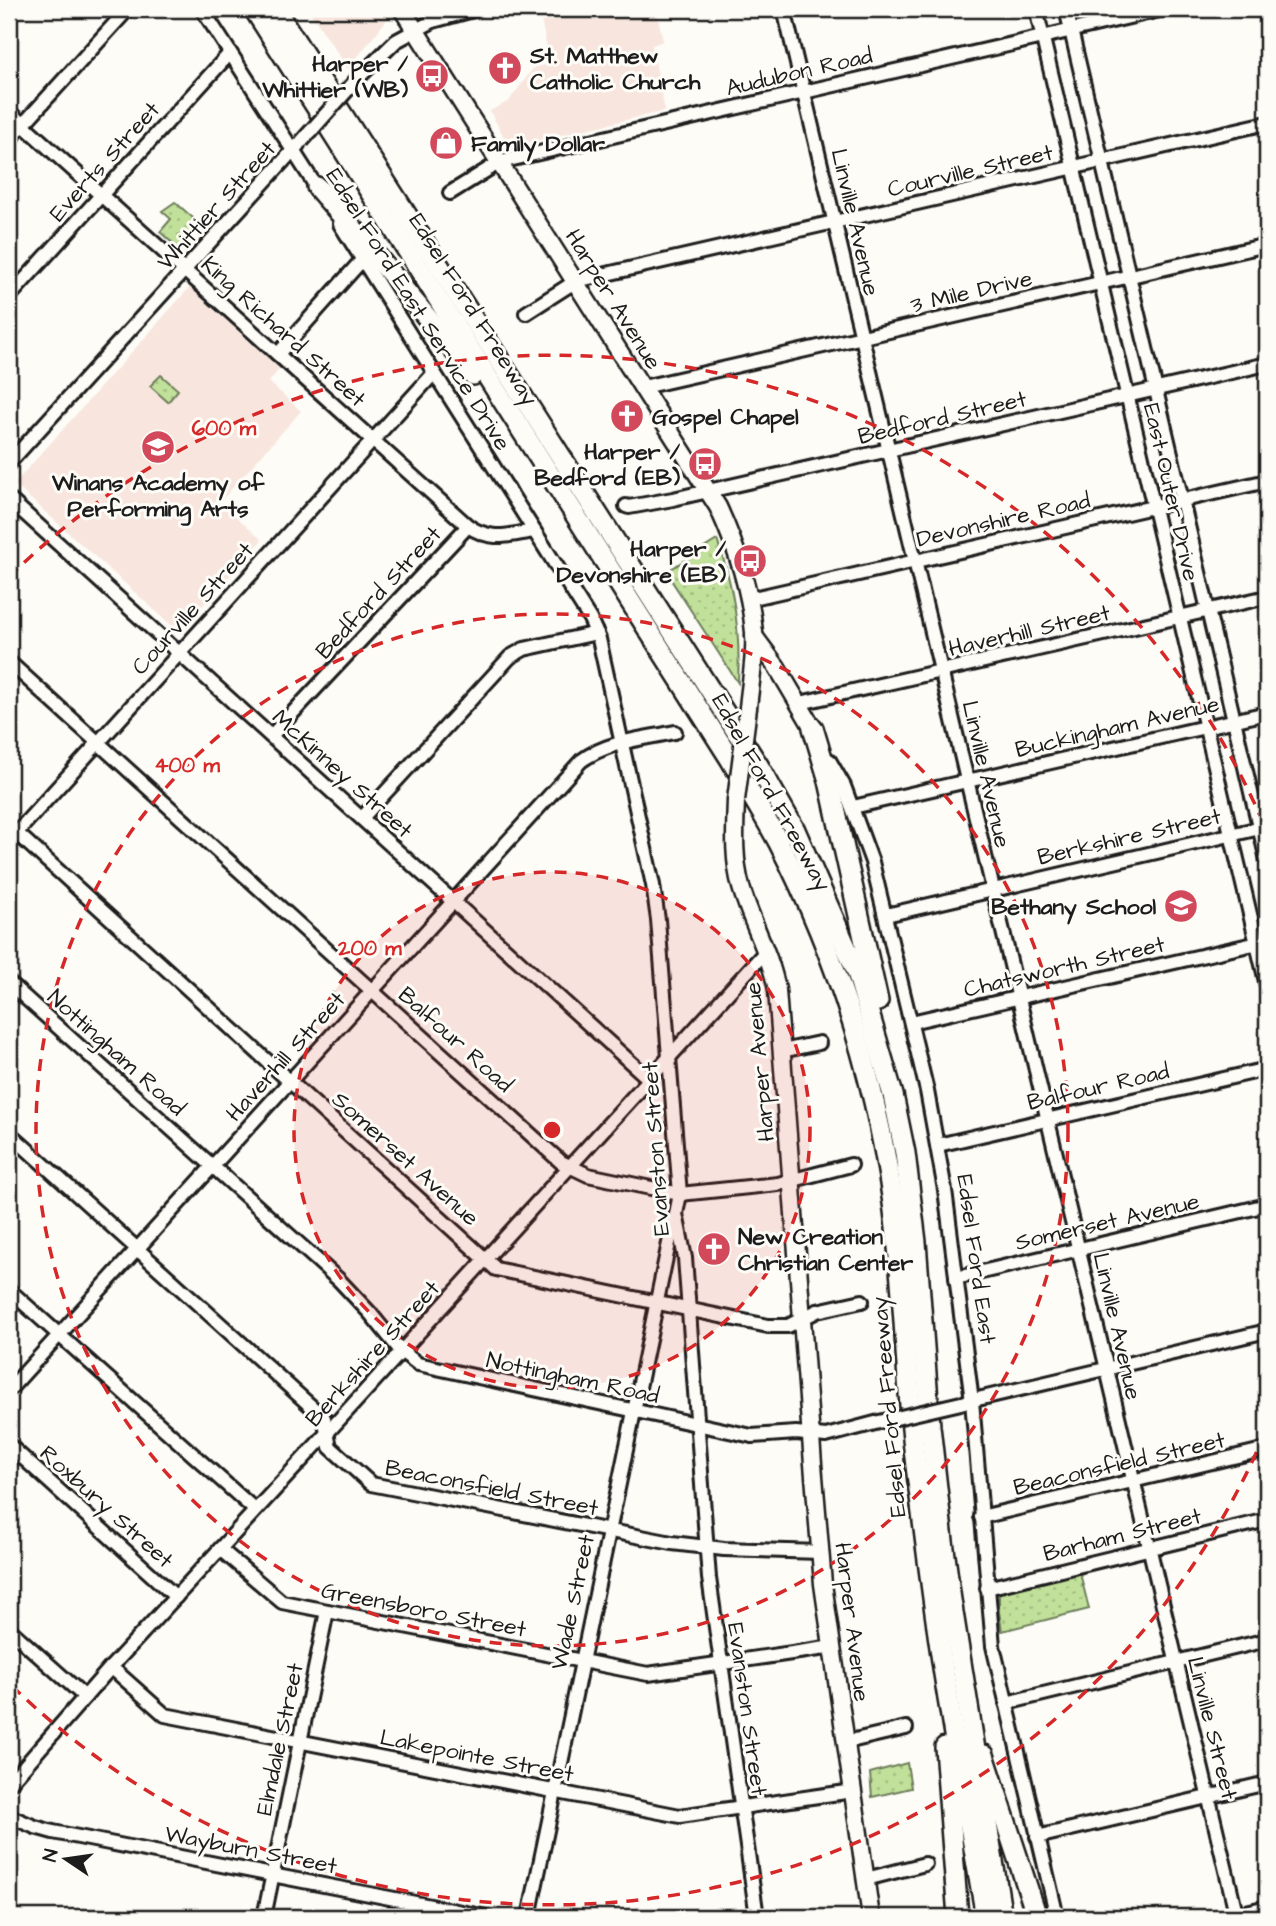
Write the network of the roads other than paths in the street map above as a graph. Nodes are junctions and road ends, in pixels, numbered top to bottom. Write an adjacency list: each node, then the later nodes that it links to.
1 (128, 9): 18 (street)
2 (202, 9): 14 (street, Edsel Ford East Service Drive)
3 (254, 9): 43 (highway, Edsel Ford Freeway)
4 (275, 9): 97 (highway, Edsel Ford Freeway)
5 (402, 9): 11 (main road, Harper Avenue)
6 (477, 9): 11 (street, Whittier Street)
7 (784, 9): 15 (street, Linville Avenue)
8 (1036, 9): 13 (street, East Outer Drive)
9 (1066, 9): 12 (street, East Outer Drive)
10 (1164, 9): 12 (street, Audubon Road)
11 (416, 30): 20 (street, Whittier Street, bridge); 22 (main road, Harper Avenue)
12 (1071, 30): 13 (street, Audubon Road); 21 (street, East Outer Drive)
13 (1042, 37): 15 (street, Audubon Road); 23 (street, East Outer Drive)
14 (230, 53): 20 (street, Edsel Ford East Service Drive); 26 (street, Everts Street)
15 (803, 92): 22 (street, Audubon Road); 27 (street, Linville Avenue)
16 (9, 112): 18 (street, King Richard Street)
17 (1267, 123): 21 (street, Courville Street)
18 (23, 124): 19 (street); 26 (street, King Richard Street)
19 (9, 139)
20 (298, 145): 24 (street, Edsel Ford East Service Drive); 30 (street, Whittier Street)
21 (1102, 161): 23 (street, Courville Street); 31 (street, East Outer Drive)
22 (500, 162): 25 (street, Audubon Road); 32 (main road, Harper Avenue)
23 (1073, 167): 27 (street, Courville Street); 33 (street, East Outer Drive)
24 (317, 187): 29 (street, Edsel Ford East Service Drive); 43 (highway)
25 (450, 193)
26 (101, 195): 30 (street, King Richard Street); 34 (street, Everts Street)
27 (834, 223): 32 (street, Courville Street); 36 (street, Linville Avenue)
28 (1267, 245): 31 (street, 3 Mile Drive)
29 (362, 260): 37 (street); 39 (street, Edsel Ford East Service Drive)
30 (185, 270): 37 (street, King Richard Street); 46 (street, Whittier Street)
31 (1129, 276): 33 (street, 3 Mile Drive); 41 (street, East Outer Drive)
32 (576, 281): 35 (street, Courville Street); 40 (main road, Harper Avenue)
33 (1101, 283): 36 (street, 3 Mile Drive); 42 (street, East Outer Drive)
34 (9, 297)
35 (526, 313)
36 (862, 337): 40 (street, 3 Mile Drive); 45 (street, Linville Avenue)
37 (278, 354): 44 (street, King Richard Street)
38 (1267, 364): 41 (street, Bedford Street)
39 (433, 373): 44 (street, Courville Street); 54 (street, Edsel Ford East Service Drive)
40 (643, 387): 48 (main road, Harper Avenue)
41 (1156, 390): 42 (street, Bedford Street); 50 (street, East Outer Drive)
42 (1128, 396): 45 (street, Bedford Street); 52 (street, East Outer Drive)
43 (522, 431): 148 (highway, Edsel Ford Freeway)
44 (373, 440): 53 (street, King Richard Street); 62 (street, Courville Street)
45 (888, 451): 48 (street, Bedford Street); 55 (street, Linville Avenue)
46 (9, 463)
47 (1267, 481): 50 (street, Devonshire Road)
48 (708, 490): 51 (street, Bedford Street); 57 (main road, Harper Avenue)
49 (9, 499): 62 (street, McKinney Street)
50 (1182, 500): 52 (street, Devonshire Road); 58 (street, East Outer Drive)
51 (626, 506)
52 (1154, 506): 55 (street, Devonshire Road); 59 (street, East Outer Drive)
53 (468, 526): 54 (street, Bedford Street); 71 (street, Bedford Street)
54 (534, 531): 60 (street, Edsel Ford East Service Drive)
55 (915, 561): 57 (street, Devonshire Road); 64 (street, Linville Avenue)
56 (1267, 597): 58 (street, Haverhill Street)
57 (749, 599): 61 (main road, Harper Avenue)
58 (1208, 610): 59 (street, Haverhill Street); 67 (street, East Outer Drive)
59 (1180, 617): 64 (street, Haverhill Street); 68 (street, East Outer Drive)
60 (597, 633): 73 (street, Evanston Street); 76 (street)
61 (754, 636): 65 (main road, Edsel Ford East); 85 (main road, Harper Avenue, bridge)
62 (179, 653): 71 (street, McKinney Street); 72 (street, Courville Street)
63 (9, 662): 72 (street, Balfour Road)
64 (941, 671): 65 (street, Haverhill Street); 74 (street, Linville Avenue)
65 (800, 703): 69 (main road, Edsel Ford East)
66 (1267, 713): 67 (street, Buckingham Avenue)
67 (1234, 720): 68 (street, Buckingham Avenue); 77 (street, East Outer Drive)
68 (1206, 727): 74 (street, Buckingham Avenue); 79 (street, East Outer Drive)
69 (813, 728): 75 (street, Edsel Ford East); 97 (highway)
70 (675, 732): 73 (street, Haverhill Street)
71 (271, 736): 76 (street, McKinney Street)
72 (98, 743): 78 (street, Courville Street); 88 (street, Balfour Road)
73 (621, 743): 82 (street, Haverhill Street); 93 (street, Evanston Street)
74 (967, 782): 75 (street, Buckingham Avenue); 81 (street, Linville Avenue)
75 (853, 807): 83 (street, Edsel Ford East)
76 (362, 818): 82 (street, McKinney Street)
77 (1260, 828): 79 (street, Berkshire Street); 80 (street, East Outer Drive)
78 (11, 833): 96 (street, Somerset Avenue)
79 (1231, 834): 81 (street, Berkshire Street); 84 (street, East Outer Drive)
80 (1267, 860)
81 (993, 888): 83 (street, Berkshire Street); 89 (street, Linville Avenue)
82 (453, 902): 88 (street, Haverhill Street); 95 (street, McKinney Street)
83 (886, 915): 90 (street, Edsel Ford East)
84 (1262, 942): 87 (street, East Outer Drive); 89 (street, Chatsworth Street)
85 (766, 951): 92 (main road, Harper Avenue); 93 (street, Berkshire Street)
86 (9, 983): 102 (street, Nottingham Road)
87 (1267, 986)
88 (372, 991): 96 (street, Haverhill Street); 103 (street, Balfour Road)
89 (1018, 998): 90 (street, Chatsworth Street); 98 (street, Linville Avenue)
90 (911, 1022): 100 (street, Edsel Ford East)
91 (819, 1043): 92 (street)
92 (782, 1051): 104 (main road, Harper Avenue)
93 (669, 1057): 95 (street, Berkshire Street); 105 (street, Evanston Street)
94 (1267, 1069): 98 (street, Balfour Road)
95 (649, 1079): 103 (street, Berkshire Street)
96 (290, 1081): 102 (street, Haverhill Street); 110 (street, Somerset Avenue)
97 (893, 1095): 152 (highway, Edsel Ford Freeway)
98 (1047, 1119): 100 (street, Balfour Road); 109 (street, Linville Avenue)
99 (9, 1133): 108 (street, Beaconsfield Street)
100 (938, 1145): 111 (street, Edsel Ford East)
101 (851, 1165): 104 (street, Balfour Road)
102 (212, 1167): 108 (street, Haverhill Street); 119 (street, Nottingham Road)
103 (569, 1167): 105 (street, Balfour Road); 110 (street, Berkshire Street)
104 (792, 1179): 105 (street, Balfour Road); 116 (main road, Harper Avenue)
105 (680, 1194): 107 (street, Evanston Street)
106 (1267, 1205): 109 (street, Somerset Avenue)
107 (676, 1214): 114 (street, Wade Street); 115 (street, Evanston Street)
108 (138, 1249): 118 (street, Haverhill Street); 125 (street, Beaconsfield Street)
109 (1078, 1250): 111 (street, Somerset Avenue); 120 (street, Linville Avenue)
110 (486, 1258): 114 (street, Somerset Avenue); 119 (street, Berkshire Street)
111 (956, 1278): 122 (street, Edsel Ford East)
112 (9, 1290): 118 (street)
113 (862, 1301): 116 (street, Somerset Avenue)
114 (656, 1303): 115 (street, Somerset Avenue); 123 (street, Wade Street)
115 (688, 1310): 116 (street, Somerset Avenue); 124 (street, Evanston Street)
116 (802, 1319): 126 (main road, Harper Avenue)
117 (1267, 1331): 120 (street, Nottingham Road)
118 (60, 1336): 121 (street, Haverhill Street); 130 (street)
119 (401, 1351): 123 (street, Nottingham Road); 125 (street, Berkshire Street)
120 (1107, 1370): 122 (street, Nottingham Road); 129 (street, Linville Avenue)
121 (9, 1390)
122 (967, 1402): 126 (street, Nottingham Road, bridge); 131 (street, Edsel Ford East)
123 (633, 1411): 124 (street, Nottingham Road); 133 (street, Wade Street)
124 (697, 1424): 126 (street, Nottingham Road); 134 (street, Evanston Street)
125 (327, 1433): 130 (street, Berkshire Street); 133 (street, Beaconsfield Street)
126 (811, 1435): 137 (main road, Harper Avenue)
127 (9, 1445): 139 (street, Roxbury Street)
128 (1267, 1449): 129 (street, Beaconsfield Street)
129 (1133, 1481): 131 (street, Beaconsfield Street); 136 (street, Linville Avenue)
130 (255, 1510): 135 (street, Berkshire Street)
131 (981, 1517): 138 (street, Edsel Ford East)
132 (1267, 1520): 136 (street, Barham Street)
133 (608, 1531): 134 (street, Beaconsfield Street); 144 (street, Wade Street)
134 (706, 1547): 137 (street, Beaconsfield Street); 146 (street, Evanston Street)
135 (220, 1549): 139 (street, Berkshire Street); 140 (street, Greensboro Street)
136 (1149, 1549): 138 (street, Barham Street); 145 (street, Linville Street)
137 (821, 1552): 143 (main road, Harper Avenue)
138 (987, 1588): 150 (street, Edsel Ford East)
139 (176, 1597): 147 (street, Berkshire Street)
140 (327, 1611): 144 (street, Greensboro Street); 153 (street, Elmdale Street)
141 (9, 1629): 149 (street)
142 (1267, 1640): 145 (street)
143 (833, 1647): 146 (street, Greensboro Street); 154 (main road, Harper Avenue)
144 (582, 1661): 146 (street, Greensboro Street); 157 (street, Wade Street)
145 (1176, 1662): 150 (street); 159 (street, Linville Street)
146 (720, 1663): 160 (street, Evanston Street)
147 (111, 1667): 149 (street, Berkshire Street); 153 (street, Lakepointe Street)
148 (944, 1676): 173 (highway); 174 (highway, Edsel Ford Freeway)
149 (85, 1697): 156 (street, Berkshire Street)
150 (1006, 1703): 162 (street, Edsel Ford East)
151 (906, 1728): 154 (street)
152 (971, 1728): 175 (highway, Edsel Ford Freeway); 176 (highway)
153 (300, 1741): 157 (street, Lakepointe Street); 164 (street, Elmdale Street)
154 (846, 1742): 158 (main road, Harper Avenue)
155 (1267, 1783): 159 (street)
156 (9, 1784)
157 (555, 1791): 160 (street, Lakepointe Street); 170 (street, Wade Street)
158 (853, 1791): 160 (street, Lakepointe Street); 165 (main road, Harper Avenue)
159 (1208, 1797): 162 (street); 167 (street, Linville Street)
160 (740, 1807): 171 (street, Evanston Street)
161 (9, 1816): 164 (street, Wayburn Street)
162 (1037, 1838): 177 (street, Edsel Ford East)
163 (925, 1864): 165 (street)
164 (273, 1875): 168 (street, Elmdale Street); 169 (street, Wayburn Street)
165 (866, 1879): 172 (main road, Harper Avenue)
166 (1267, 1907): 167 (street)
167 (1233, 1916)
168 (264, 1917)
169 (487, 1917)
170 (529, 1917)
171 (757, 1917)
172 (872, 1917)
173 (958, 1917)
174 (986, 1917)
175 (1002, 1917)
176 (1037, 1917)
177 (1057, 1917)

